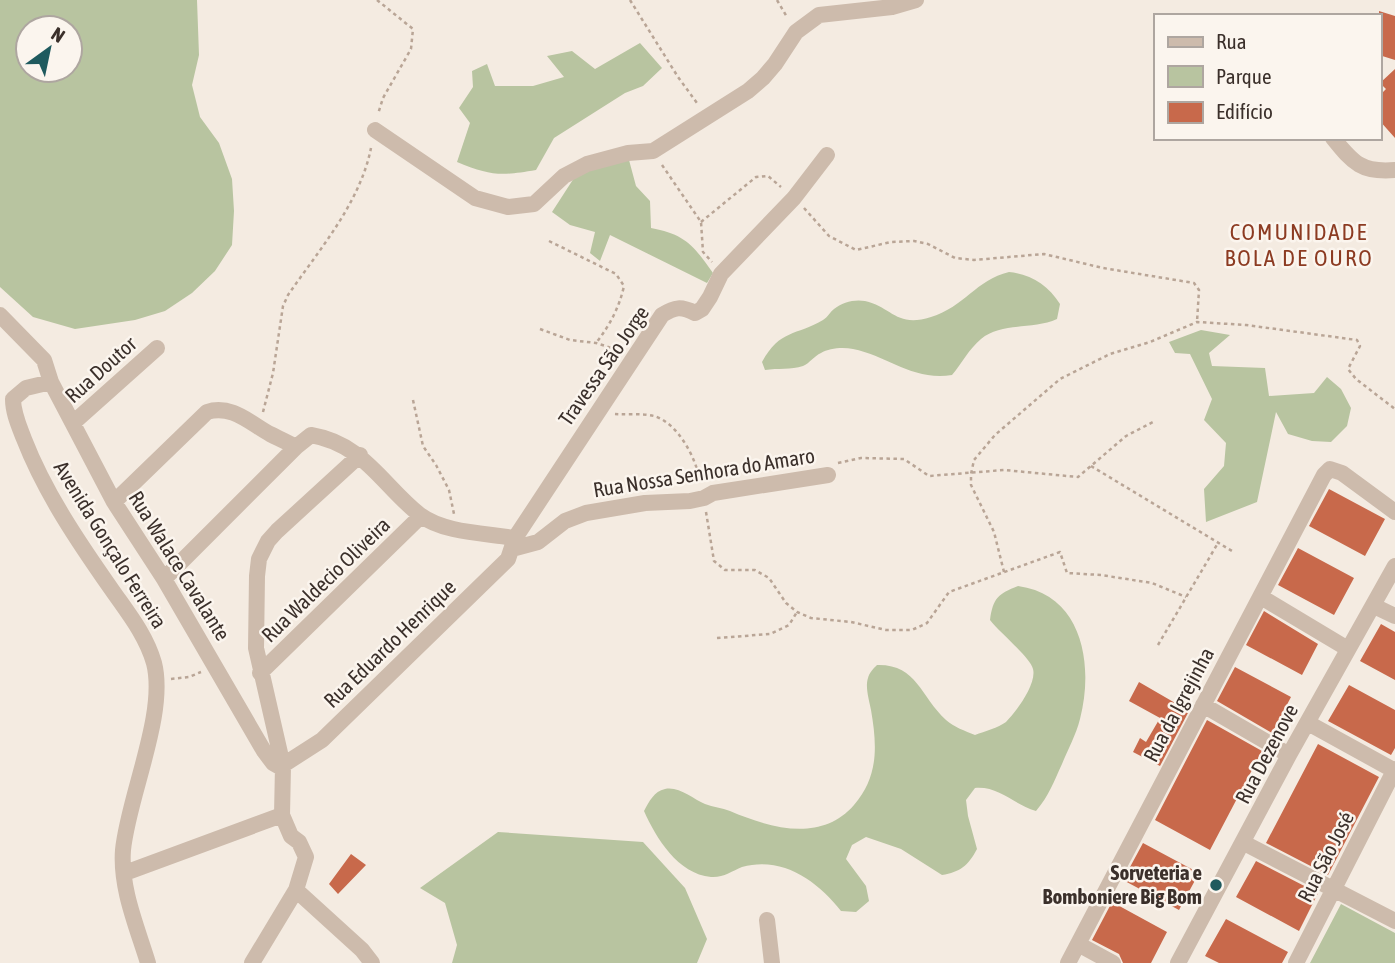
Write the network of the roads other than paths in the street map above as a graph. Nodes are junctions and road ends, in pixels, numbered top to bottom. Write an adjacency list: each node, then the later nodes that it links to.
1 (916, 0): 2 (street)
2 (375, 130)
3 (1335, 140): 5 (street)
4 (827, 155): 16 (street, Travessa São Jorge)
5 (1395, 170)
6 (0, 315): 8 (street, Rua Walace Cavalante)
7 (157, 348): 9 (street, Rua Doutor)
8 (51, 382): 9 (street, Rua Walace Cavalante); 31 (street, Avenida Gonçalo Ferreira)
9 (73, 423): 13 (street, Rua Walace Cavalante)
10 (296, 446): 11 (street); 13 (street); 18 (street)
11 (360, 455): 15 (street); 23 (street)
12 (828, 475): 16 (street, Rua Nossa Senhora do Amaro)
13 (114, 502): 18 (street, Rua Walace Cavalante)
14 (1395, 512): 19 (street, Rua da Igrejinha)
15 (421, 516): 16 (street); 23 (street, Rua Waldecio Oliveira)
16 (513, 543): 27 (street, Rua Eduardo Henrique)
17 (1395, 566): 20 (street, Rua Dezenove)
18 (164, 579): 27 (street, Rua Walace Cavalante)
19 (1261, 597): 22 (street); 24 (street, Rua da Igrejinha)
20 (1374, 607): 21 (street); 22 (street, Rua Dezenove)
21 (1395, 616)
22 (1348, 649): 25 (street, Rua Dezenove)
23 (260, 673): 27 (street)
24 (1203, 705): 26 (street); 36 (street, Rua da Igrejinha)
25 (1308, 723): 26 (street, Rua Dezenove); 28 (street)
26 (1289, 755): 30 (street, Rua Dezenove)
27 (282, 766): 29 (street)
28 (1395, 770): 33 (street, Rua São José)
29 (282, 815): 31 (street); 32 (street)
30 (1244, 844): 33 (street); 43 (street, Rua Dezenove)
31 (125, 873): 37 (street, Avenida Gonçalo Ferreira)
32 (296, 890): 38 (street); 39 (street)
33 (1334, 890): 35 (street); 44 (street, Rua São José)
34 (767, 920): 40 (street)
35 (1395, 921)
36 (1078, 944): 41 (street, Rua da Igrejinha); 42 (street)
37 (148, 963)
38 (252, 963)
39 (372, 963)
40 (772, 963)
41 (1068, 963)
42 (1113, 963)
43 (1178, 963)
44 (1296, 963)

